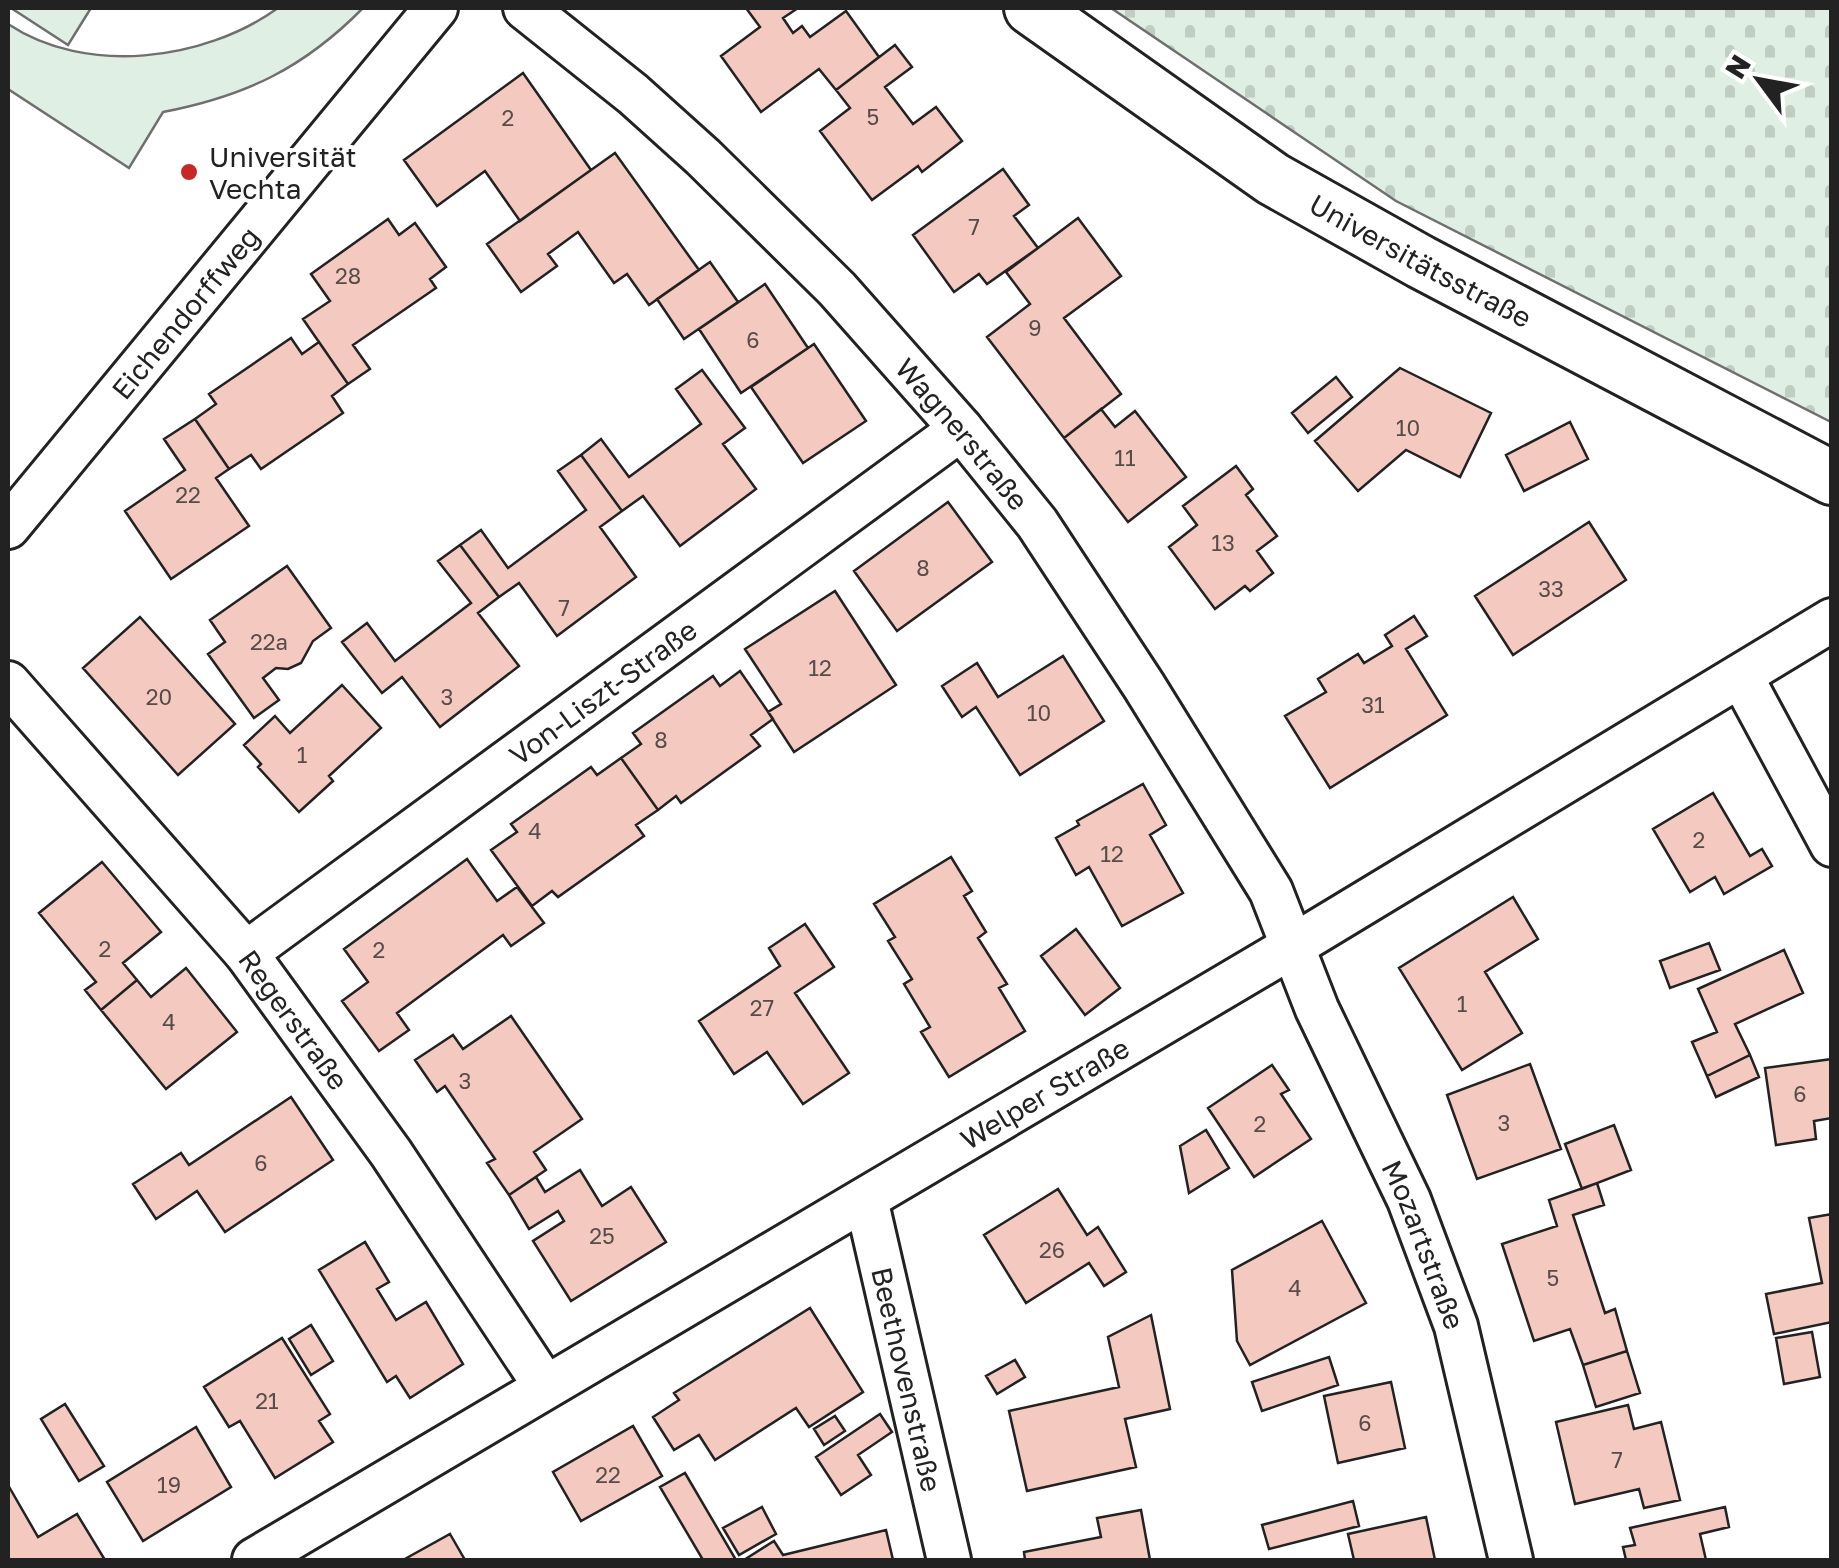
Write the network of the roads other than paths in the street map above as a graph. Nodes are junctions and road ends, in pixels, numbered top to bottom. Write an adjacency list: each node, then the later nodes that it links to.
1 (436, 8): 6 (street, Eichendorffweg)
2 (526, 8): 4 (street, Wagnerstraße)
3 (1031, 8): 5 (street, Universitätsstraße)
4 (961, 429): 11 (street, Wagnerstraße); 12 (street, Von-Liszt-Straße)
5 (1832, 478)
6 (8, 527)
7 (1832, 620): 8 (street, Welper Straße)
8 (1742, 676): 10 (street); 11 (street, Welper Straße)
9 (8, 683): 12 (street, Regerstraße)
10 (1832, 845)
11 (1293, 946): 13 (street, Welper Straße); 17 (street, Mozartstraße)
12 (246, 953): 14 (street, Regerstraße)
13 (866, 1199): 14 (street, Welper Straße); 16 (street, Beethovenstraße)
14 (545, 1386): 15 (street, Welper Straße)
15 (254, 1560)
16 (949, 1560)
17 (1511, 1560)

